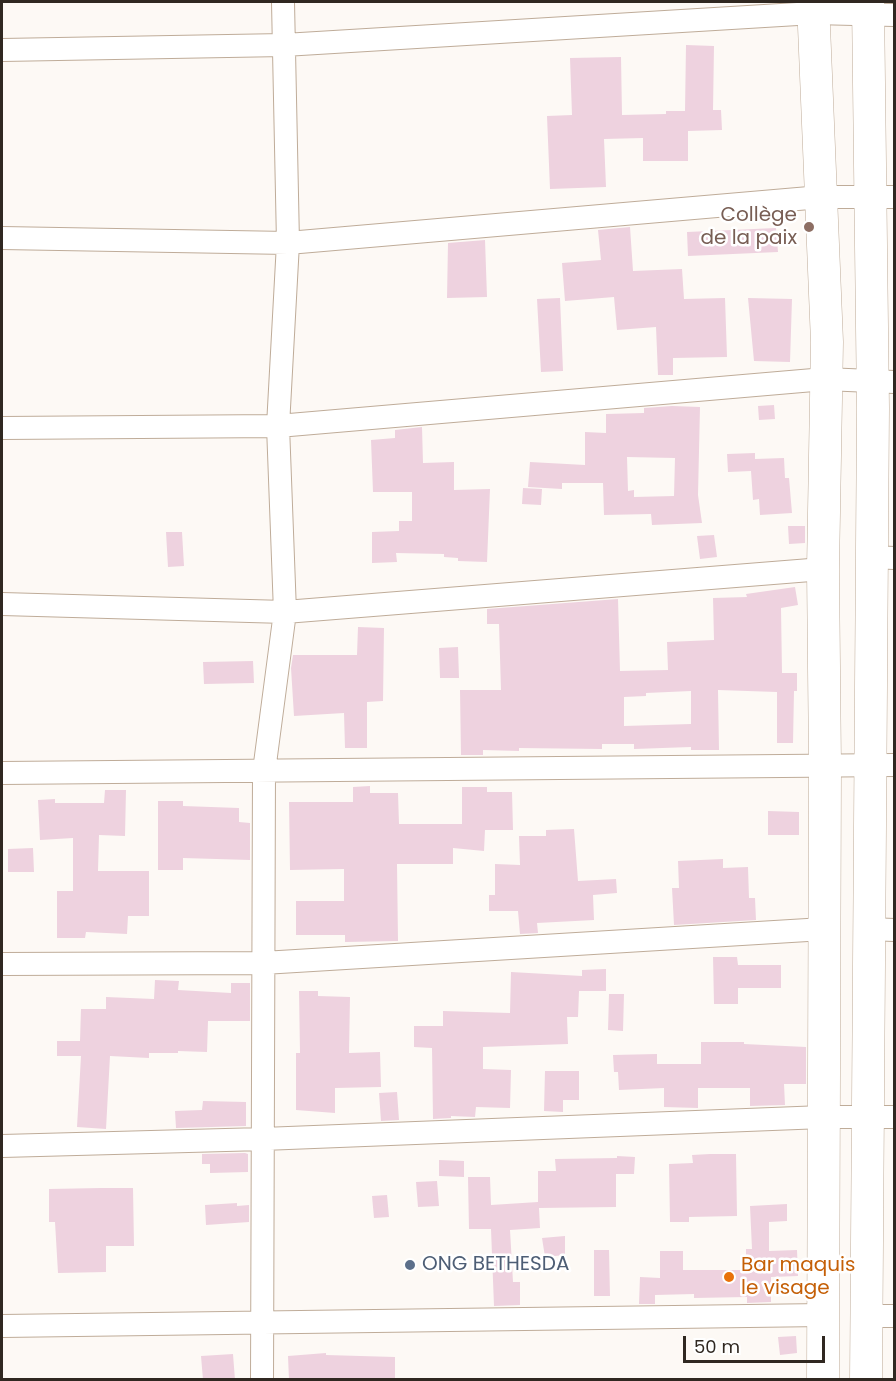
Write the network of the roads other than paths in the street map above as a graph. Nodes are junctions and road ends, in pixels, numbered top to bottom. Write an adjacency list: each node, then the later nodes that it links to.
1 (283, 2): 4 (street)
2 (814, 7): 3 (street); 4 (street); 6 (main road)
3 (877, 10): 7 (main road)
4 (284, 45): 5 (street); 9 (street)
5 (2, 50)
6 (821, 197): 7 (street); 9 (street); 10 (main road)
7 (883, 197): 11 (main road)
8 (2, 238): 9 (street)
9 (288, 243): 12 (street)
10 (825, 380): 11 (street); 12 (street); 15 (main road)
11 (884, 382): 14 (main road)
12 (278, 426): 13 (street); 17 (street)
13 (2, 428)
14 (883, 557): 18 (main road)
15 (823, 569): 17 (street); 19 (main road)
16 (2, 604): 17 (street)
17 (285, 612): 20 (street)
18 (883, 765): 19 (street); 23 (main road)
19 (825, 766): 20 (street); 22 (main road)
20 (264, 771): 21 (street); 24 (street)
21 (2, 773)
22 (824, 929): 24 (street); 27 (main road)
23 (882, 929): 26 (main road)
24 (263, 963): 25 (street); 28 (street)
25 (2, 964)
26 (881, 1116): 27 (street); 31 (main road)
27 (823, 1117): 28 (street); 30 (main road)
28 (263, 1139): 29 (street); 32 (street)
29 (2, 1146)
30 (823, 1315): 32 (street); 35 (main road)
31 (880, 1316): 36 (main road)
32 (262, 1323): 33 (street); 34 (street)
33 (2, 1326)
34 (262, 1380)
35 (823, 1380)
36 (866, 1380)

